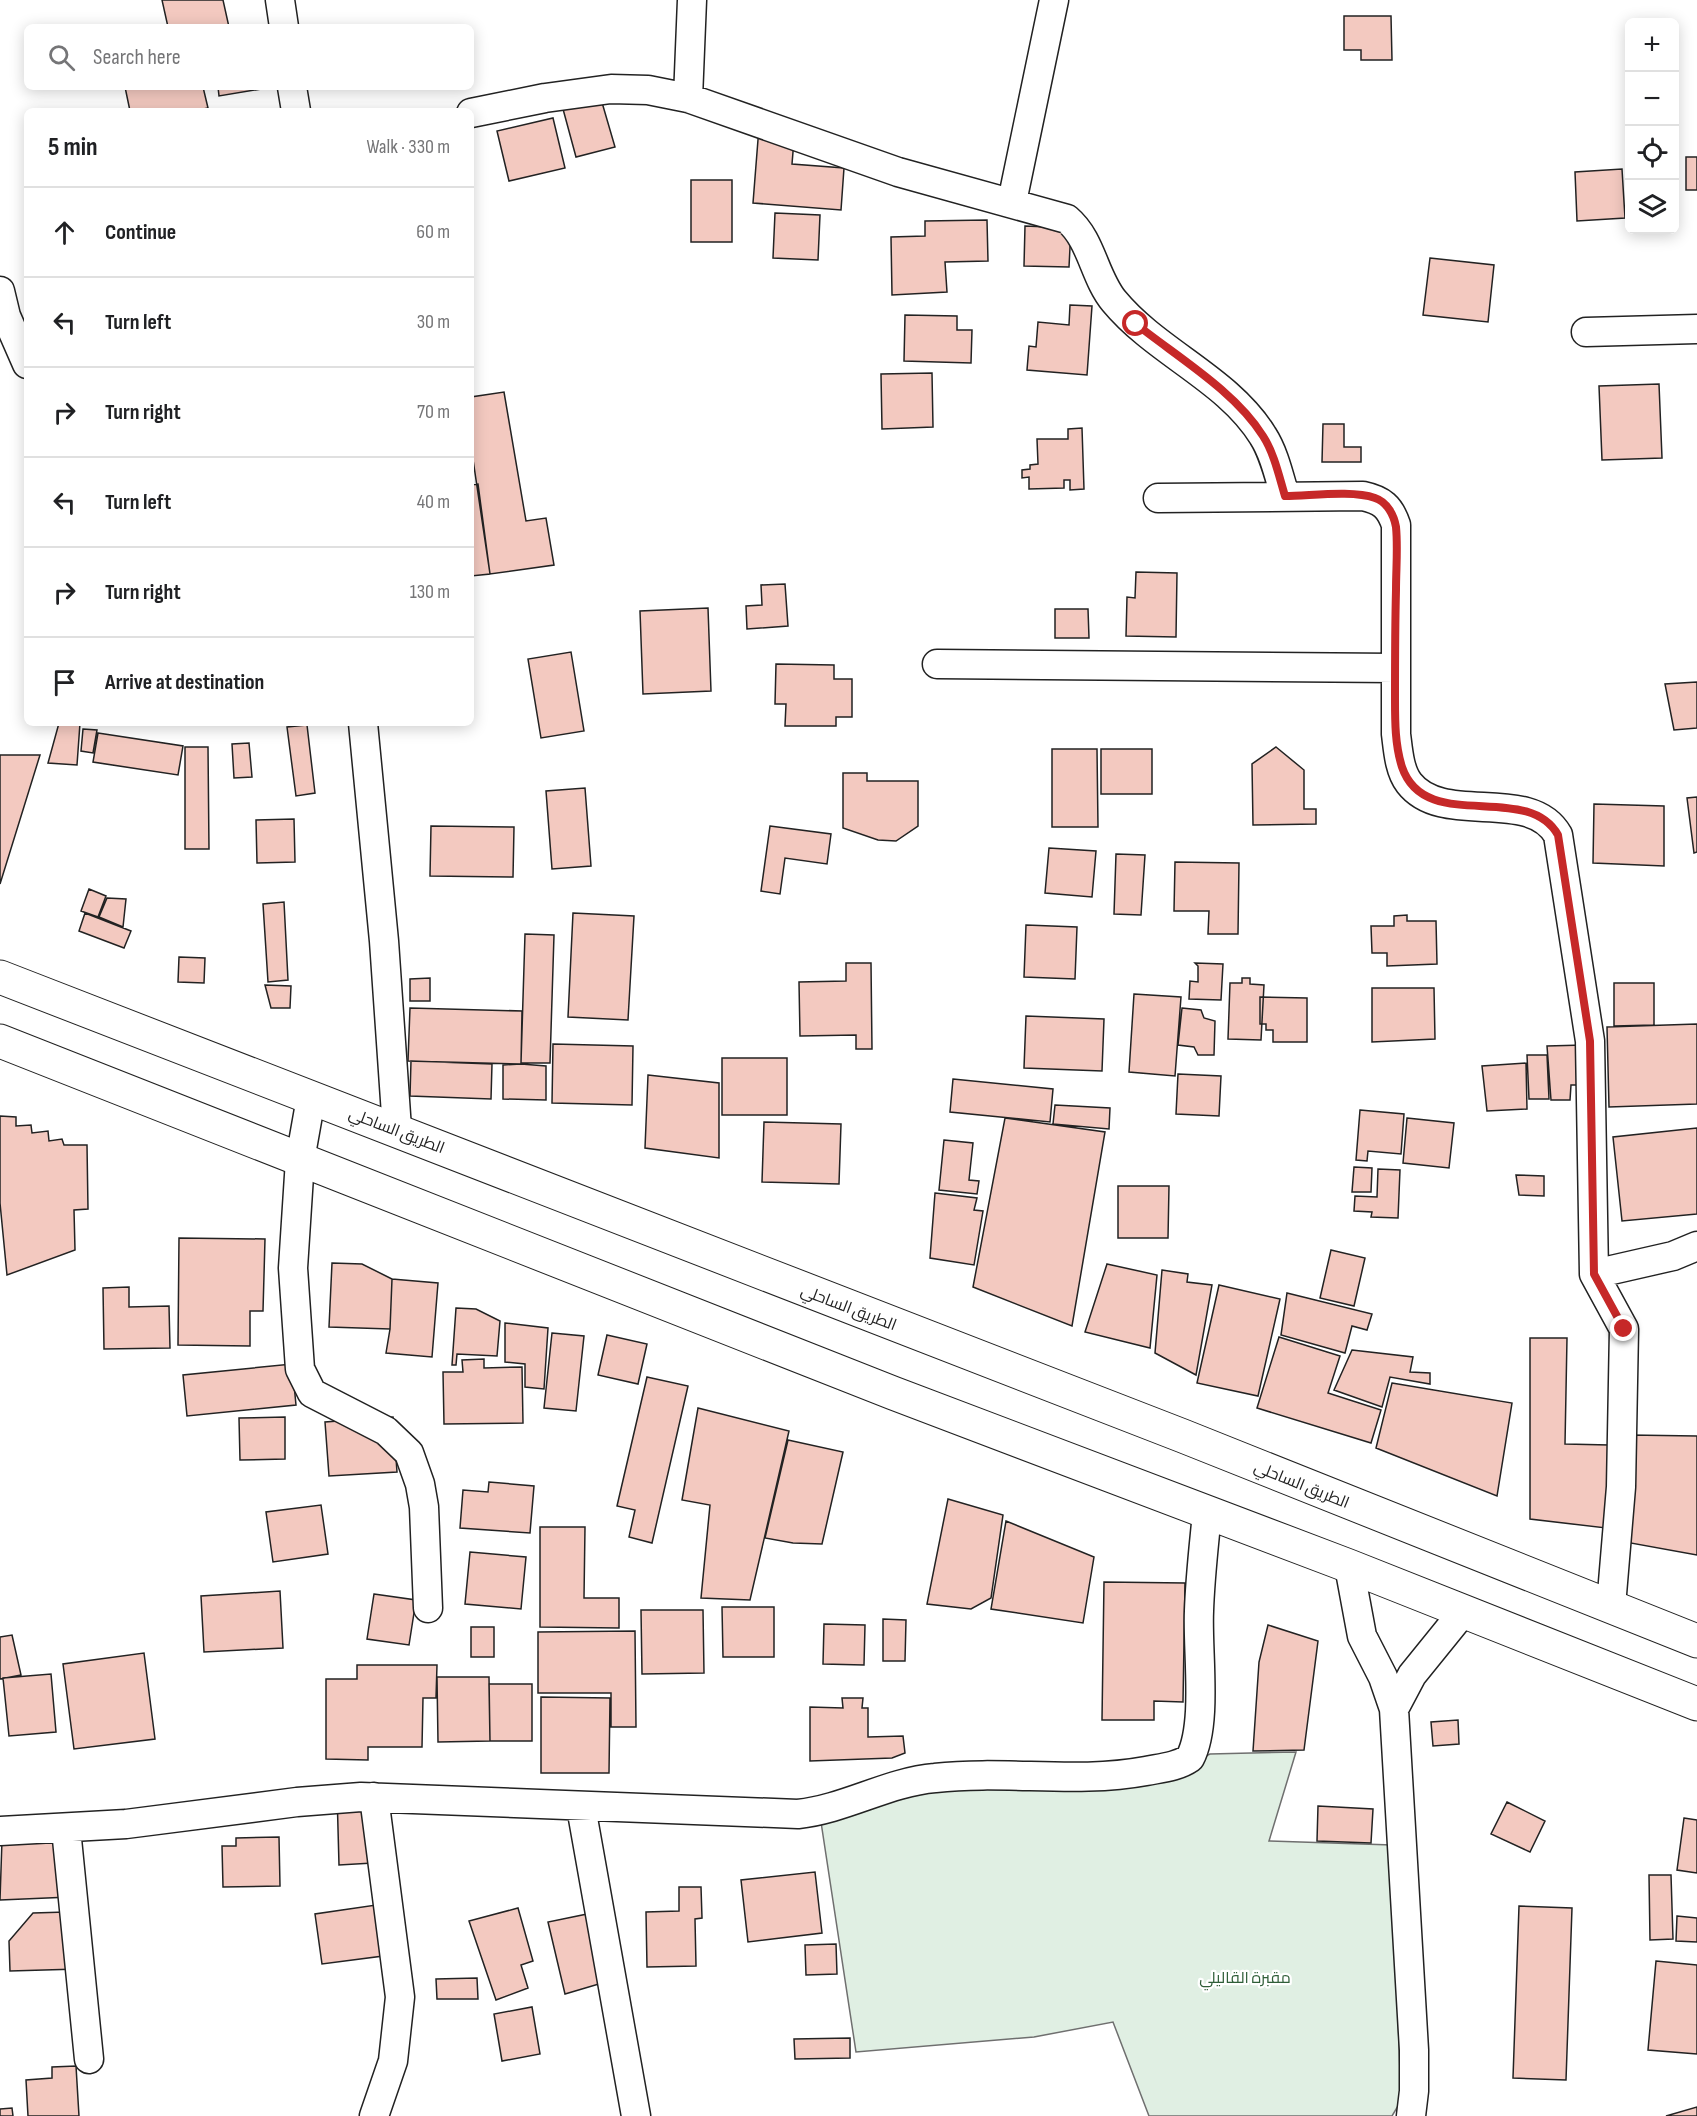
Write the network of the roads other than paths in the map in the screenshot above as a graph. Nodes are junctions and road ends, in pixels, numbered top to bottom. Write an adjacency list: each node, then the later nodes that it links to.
1 (280, 0): 4 (street)
2 (692, 0): 6 (street)
3 (1054, 0): 9 (street)
4 (284, 24)
5 (292, 90): 7 (street)
6 (688, 98): 8 (street); 9 (street)
7 (296, 108)
8 (474, 113)
9 (1012, 202): 14 (street)
10 (0, 291): 13 (street)
11 (1697, 329): 12 (street)
12 (1586, 332)
13 (24, 357)
14 (1285, 496): 15 (street); 17 (street)
15 (1158, 498)
16 (937, 664): 17 (street)
17 (1395, 668): 25 (street)
18 (363, 726): 22 (street)
19 (0, 977): 21 (highway, الطريق الساحلي)
20 (0, 1041): 23 (highway)
21 (311, 1098): 22 (highway, الطريق الساحلي); 23 (street)
22 (397, 1129): 28 (highway, الطريق الساحلي)
23 (300, 1160): 26 (highway); 29 (street)
24 (1697, 1246): 25 (street)
25 (1594, 1274): 28 (street)
26 (1207, 1513): 27 (highway); 35 (street)
27 (1349, 1566): 30 (highway); 33 (street)
28 (1611, 1606): 31 (highway, الطريق الساحلي)
29 (428, 1608)
30 (1463, 1612): 32 (highway); 33 (street)
31 (1697, 1641)
32 (1697, 1704)
33 (1394, 1710): 41 (street)
34 (374, 1797): 35 (street); 36 (street); 39 (street)
35 (581, 1807): 40 (street)
36 (66, 1829): 37 (street); 38 (street)
37 (0, 1831)
38 (89, 2059)
39 (374, 2116)
40 (636, 2116)
41 (1411, 2116)

